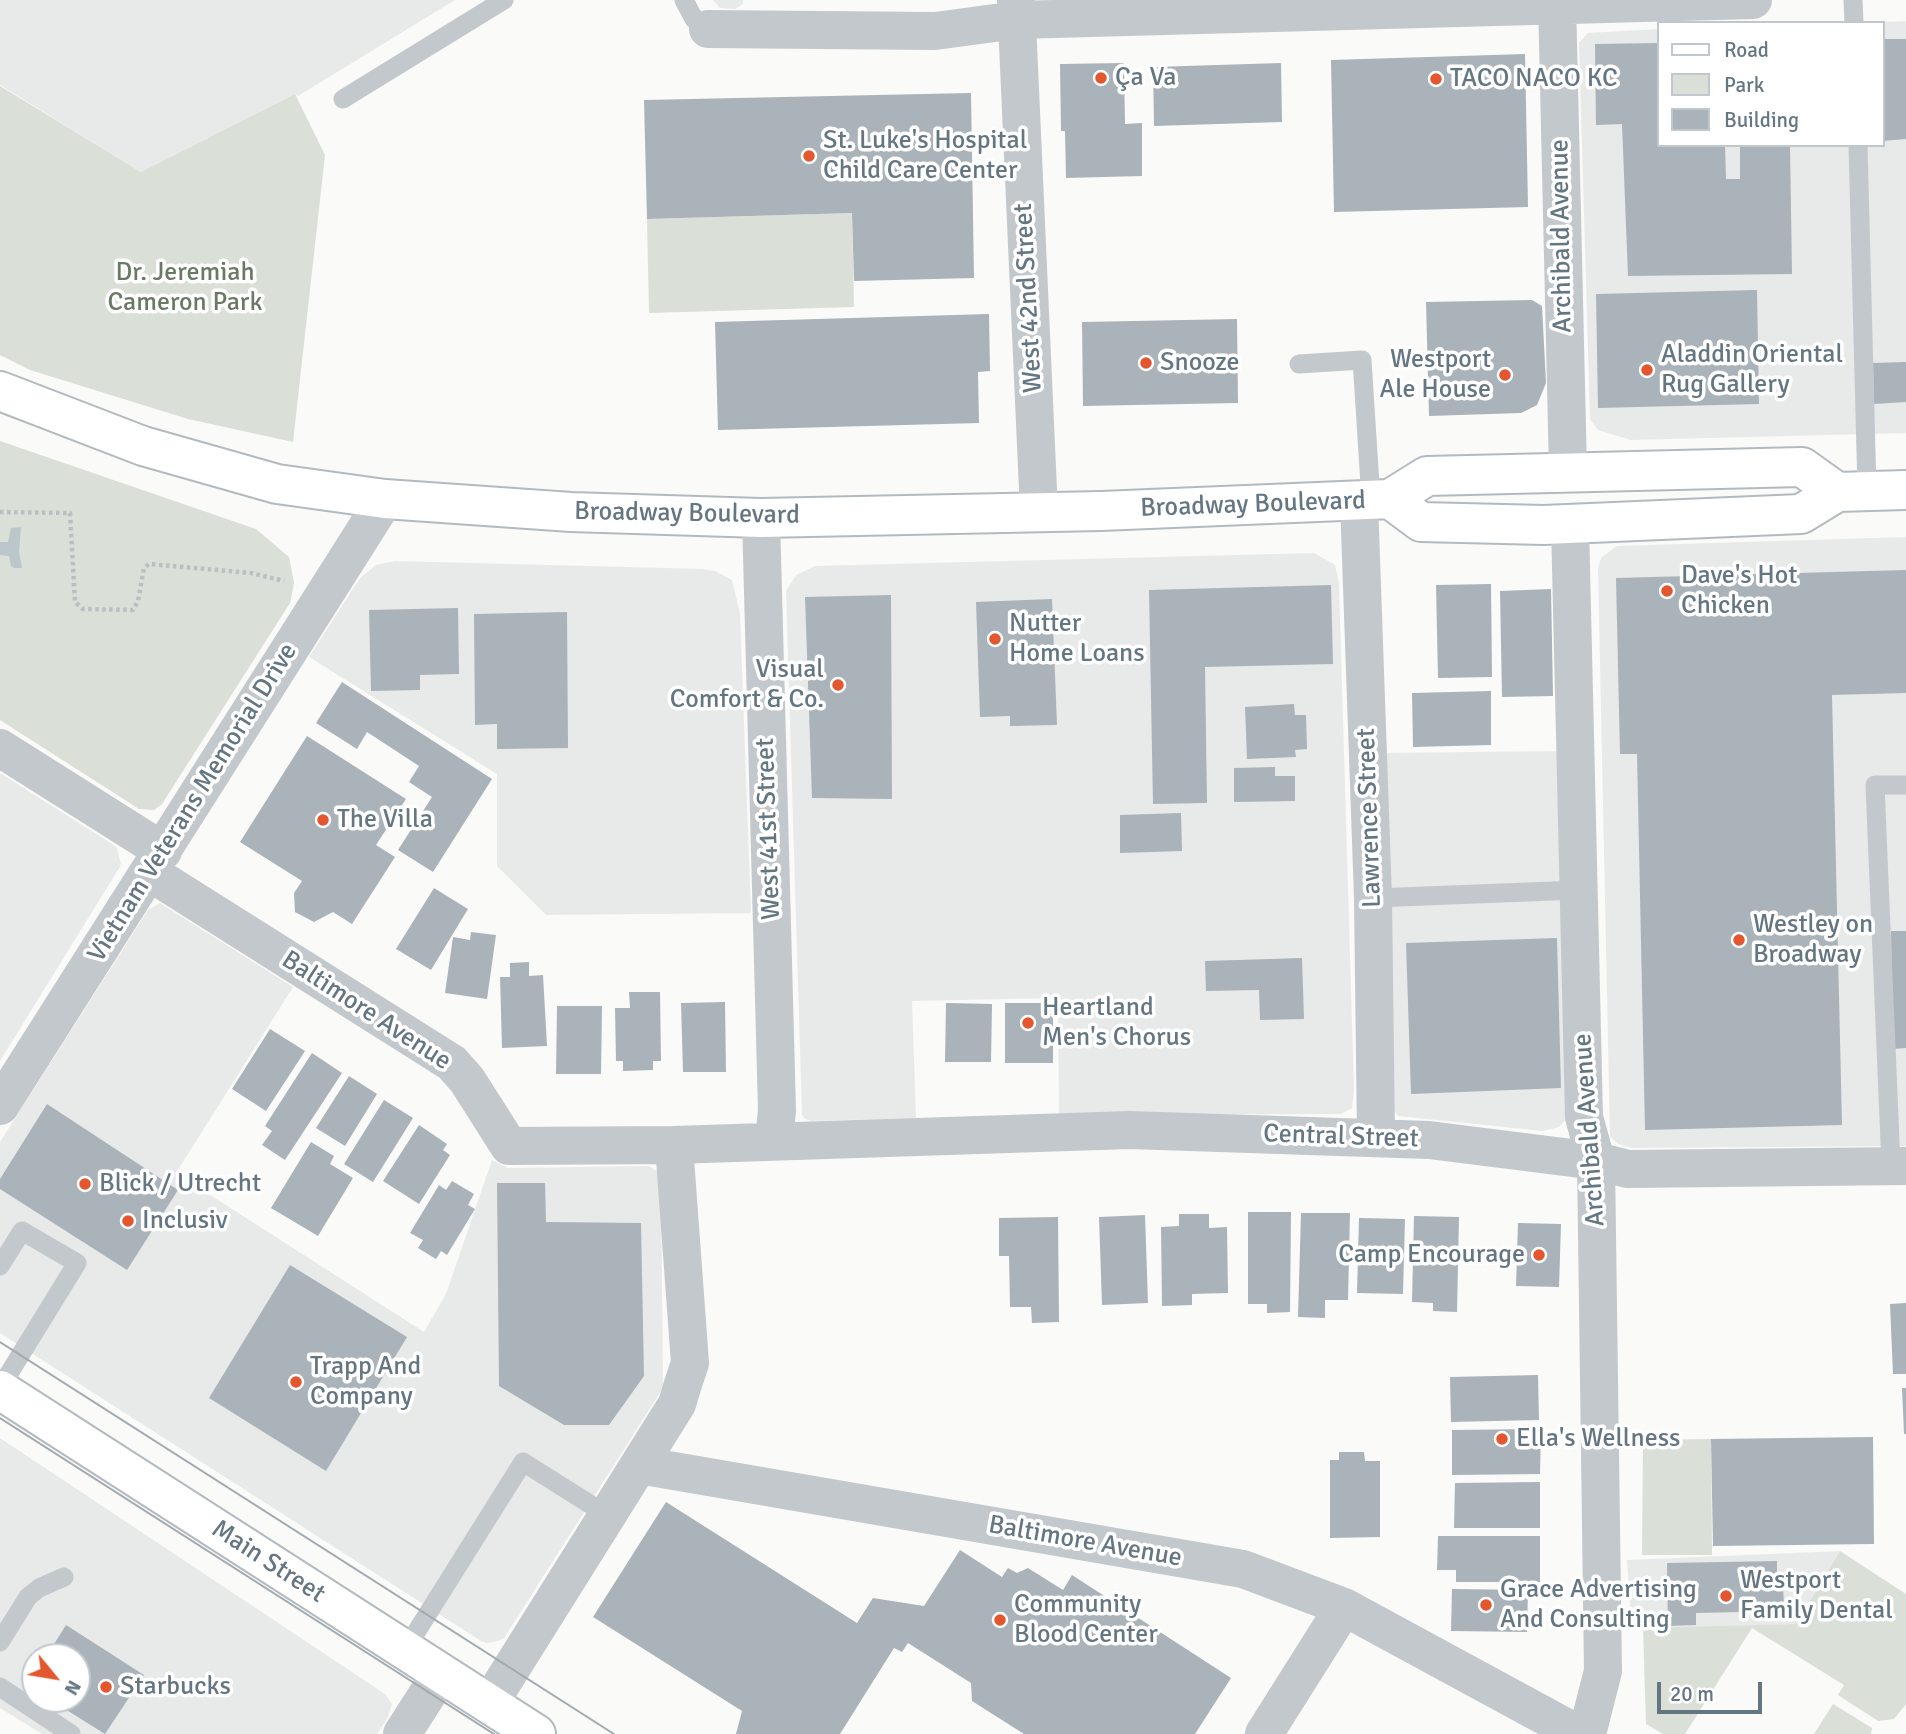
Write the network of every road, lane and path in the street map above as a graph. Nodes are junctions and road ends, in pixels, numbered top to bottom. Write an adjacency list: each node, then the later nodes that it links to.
1 (503, 0): 10 (lane)
2 (1753, 0): 4 (street)
3 (1853, 0): 9 (lane)
4 (1557, 3): 5 (street); 14 (street, Archibald Avenue)
5 (1472, 4): 6 (street)
6 (1314, 6): 7 (street)
7 (1016, 10): 8 (street); 20 (street, West 42nd Street)
8 (696, 14)
9 (1854, 21)
10 (343, 99)
11 (1858, 147): 16 (lane)
12 (1299, 364): 18 (lane)
13 (0, 391): 17 (main road, Broadway Boulevard)
14 (1568, 471): 16 (main road, Broadway Boulevard); 18 (main road, Broadway Boulevard)
15 (1906, 490): 16 (main road)
16 (1852, 491): 22 (main road, Broadway Boulevard)
17 (385, 499): 21 (main road, Broadway Boulevard); 26 (street, Vietnam Veterans Memorial Drive)
18 (1373, 500): 20 (main road, Broadway Boulevard); 22 (main road, Broadway Boulevard); 28 (street, Lawrence Street)
19 (0, 512): 23 (path)
20 (1039, 512): 21 (main road, Broadway Boulevard)
21 (761, 518): 32 (street, West 41st Street)
22 (1570, 524): 27 (street, Archibald Avenue)
23 (284, 581)
24 (0, 748): 26 (street, Baltimore Avenue)
25 (1906, 785): 29 (lane)
26 (156, 862): 30 (street, Vietnam Veterans Memorial Drive); 33 (street, Baltimore Avenue)
27 (1578, 890): 28 (lane); 34 (street, Archibald Avenue)
28 (1373, 898): 31 (street, Lawrence Street)
29 (1897, 1095): 35 (lane)
30 (0, 1106)
31 (1376, 1136): 32 (street, Central Street); 34 (street, Central Street)
32 (774, 1141): 33 (street, Baltimore Avenue)
33 (674, 1145): 38 (street)
34 (1596, 1161): 35 (street, Central Street); 52 (street, Archibald Avenue)
35 (1898, 1166)
36 (0, 1266): 37 (lane)
37 (0, 1389): 43 (main road, Main Street)
38 (639, 1465): 39 (street); 41 (street, Baltimore Avenue)
39 (602, 1524): 43 (lane); 46 (street)
40 (64, 1577): 42 (lane)
41 (1344, 1607): 50 (street); 51 (street, Baltimore Avenue)
42 (0, 1642)
43 (405, 1650): 44 (main road, Main Street)
44 (441, 1673): 46 (main road, Main Street); 48 (street)
45 (0, 1687): 47 (lane)
46 (489, 1704): 49 (main road, Main Street)
47 (71, 1734)
48 (402, 1734)
49 (536, 1734)
50 (1264, 1734)
51 (1578, 1734)
52 (1587, 1734)

